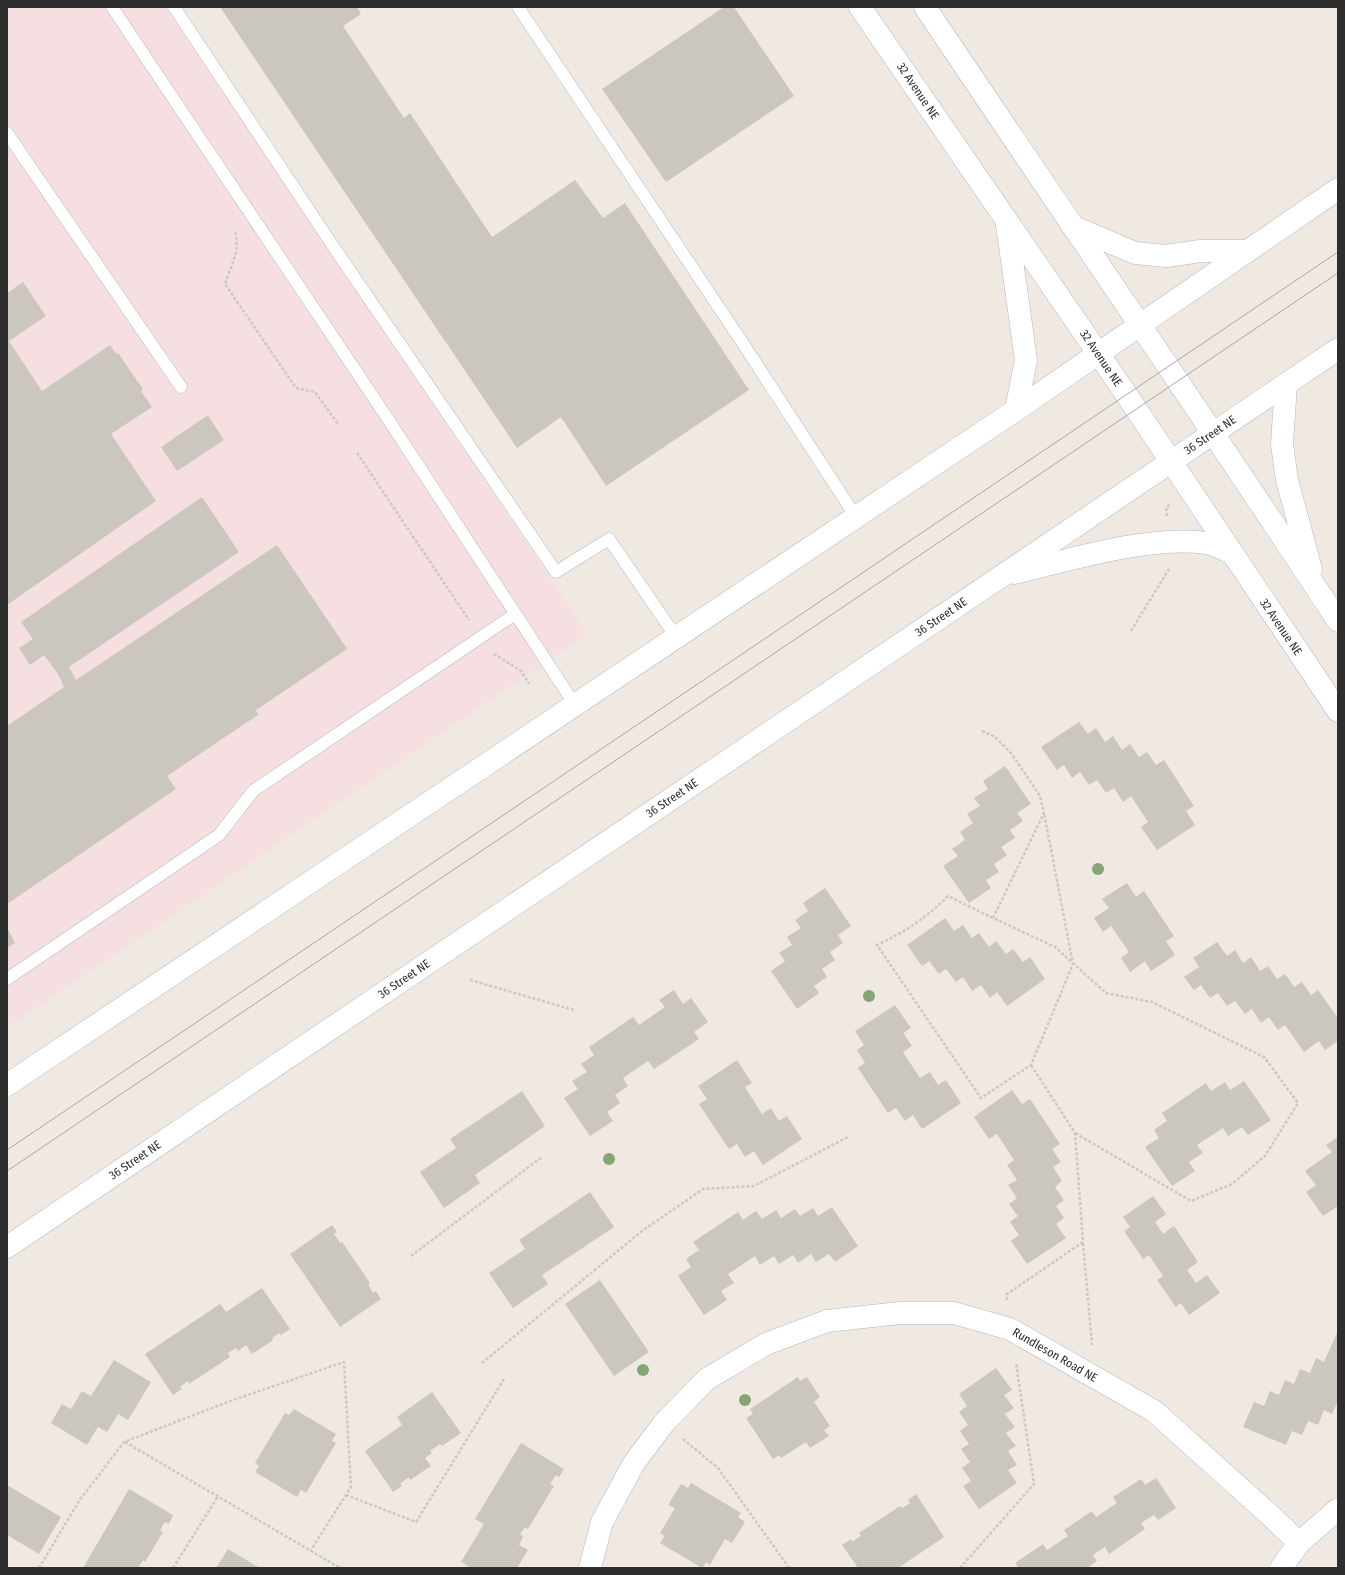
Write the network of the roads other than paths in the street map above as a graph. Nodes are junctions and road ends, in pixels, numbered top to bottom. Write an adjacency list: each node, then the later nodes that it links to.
1 (112, 7): 23 (lane)
2 (174, 7): 25 (lane)
3 (518, 7): 19 (lane)
4 (860, 7): 8 (main road, 32 Avenue NE)
5 (925, 7): 9 (main road)
6 (7, 133): 15 (lane)
7 (1338, 190): 10 (main road)
8 (1006, 220): 13 (main road, 32 Avenue NE); 16 (main road)
9 (1072, 226): 10 (main road); 11 (main road)
10 (1248, 251): 11 (main road)
11 (1139, 326): 13 (main road); 17 (main road)
12 (1338, 349): 14 (main road, 36 Street NE)
13 (1098, 354): 16 (main road); 18 (main road, 32 Avenue NE)
14 (1286, 384): 17 (main road, 36 Street NE); 22 (main road)
15 (181, 387)
16 (1016, 410): 19 (main road)
17 (1213, 433): 18 (main road, 36 Street NE); 22 (main road)
18 (1170, 462): 20 (main road, 32 Avenue NE); 21 (main road, 36 Street NE)
19 (856, 517): 25 (main road)
20 (1230, 552): 21 (main road); 27 (main road, 32 Avenue NE)
21 (1001, 576): 30 (main road, 36 Street NE)
22 (1316, 587): 24 (main road)
23 (515, 614): 26 (lane); 28 (lane)
24 (1338, 621)
25 (676, 637): 26 (main road)
26 (575, 705): 29 (main road)
27 (1338, 711)
28 (7, 979)
29 (7, 1085)
30 (7, 1247)
31 (1338, 1509): 32 (main road)
32 (1299, 1544): 33 (main road, Rundleson Road NE); 34 (main road)
33 (590, 1568)
34 (1281, 1568)

